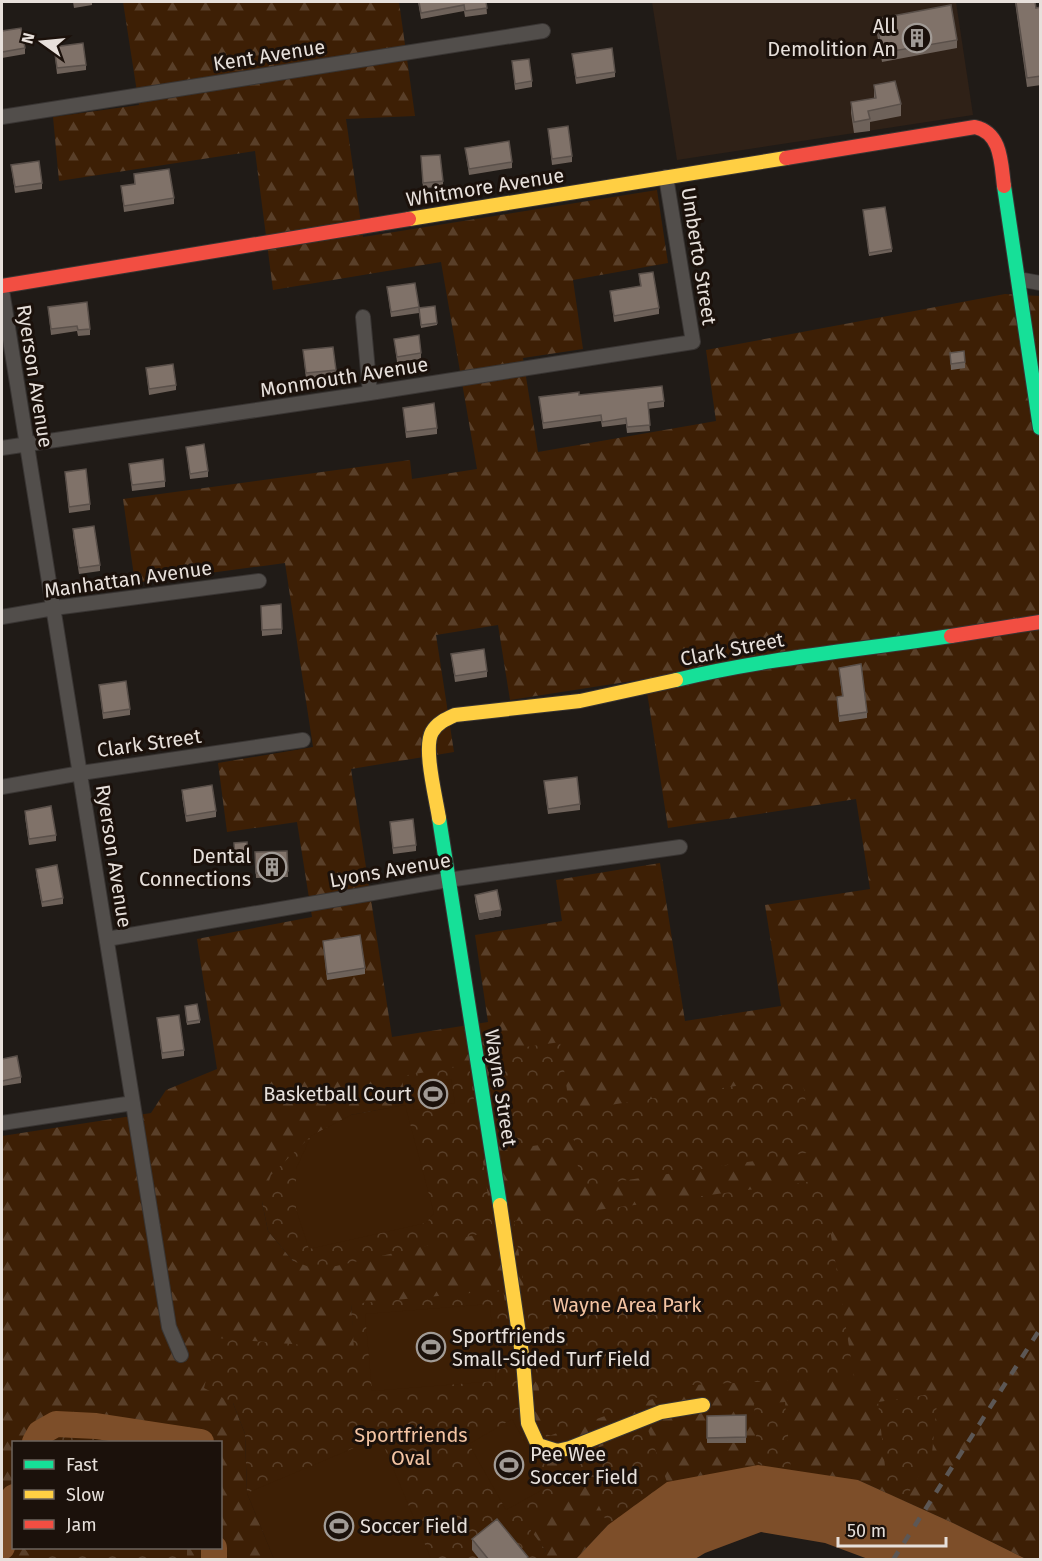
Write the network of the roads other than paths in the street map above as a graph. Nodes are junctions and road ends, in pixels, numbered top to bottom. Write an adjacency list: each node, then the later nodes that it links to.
1 (543, 31): 2 (street, Kent Avenue)
2 (2, 117)
3 (666, 177): 4 (street, Whitmore Avenue); 6 (street, Whitmore Avenue); 8 (street, Umberto Street)
4 (1018, 279): 5 (street); 10 (street)
5 (1041, 283)
6 (2, 288): 11 (street, Ryerson Avenue)
7 (363, 317): 9 (street)
8 (693, 342): 9 (street, Monmouth Avenue)
9 (370, 393): 11 (street, Monmouth Avenue)
10 (1041, 428)
11 (27, 444): 12 (street, Monmouth Avenue); 14 (street, Ryerson Avenue)
12 (2, 448)
13 (259, 580): 14 (street, Manhattan Avenue)
14 (54, 608): 15 (street, Manhattan Avenue); 19 (street, Ryerson Avenue)
15 (2, 617)
16 (1041, 622): 17 (street, Clark Street)
17 (435, 726): 22 (street, Wayne Street)
18 (303, 740): 19 (street, Clark Street)
19 (81, 772): 20 (street, Clark Street); 23 (street, Ryerson Avenue)
20 (2, 787)
21 (680, 847): 22 (street, Lyons Avenue)
22 (448, 880): 23 (street, Lyons Avenue); 27 (street, Wayne Street)
23 (107, 939): 24 (street, Ryerson Avenue)
24 (133, 1103): 25 (street); 26 (street, Ryerson Avenue)
25 (2, 1123)
26 (181, 1355)
27 (703, 1405)

